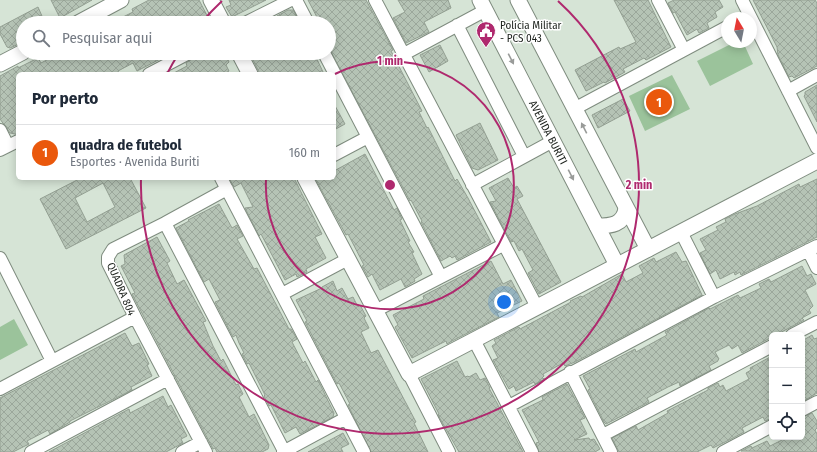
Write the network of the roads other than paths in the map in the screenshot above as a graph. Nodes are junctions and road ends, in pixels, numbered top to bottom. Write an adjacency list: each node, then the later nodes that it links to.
1 (121, 0): 11 (street)
2 (211, 0): 12 (street)
3 (291, 0): 13 (street)
4 (296, 0): 14 (street)
5 (375, 0): 20 (street)
6 (518, 0): 31 (street)
7 (658, 0): 18 (street)
8 (742, 0): 10 (street)
9 (483, 5): 15 (street); 34 (street, AVENIDA BURITI, one-way to 34)
10 (746, 12)
11 (91, 16)
12 (219, 16)
13 (260, 16)
14 (304, 16)
15 (457, 25): 20 (street); 38 (street)
16 (721, 30): 18 (street)
17 (757, 34): 30 (street)
18 (684, 50): 31 (street)
19 (16, 54): 21 (street)
20 (404, 54): 42 (street)
21 (2, 59)
22 (179, 60): 25 (street)
23 (243, 60): 26 (street)
24 (328, 60): 27 (street)
25 (165, 70)
26 (249, 72)
27 (334, 72)
28 (817, 75): 30 (street)
29 (336, 76): 33 (street)
30 (788, 91): 36 (street)
31 (574, 109): 44 (street, one-way to 31)
32 (0, 130): 35 (street)
33 (368, 137): 37 (street); 55 (street)
34 (554, 141): 38 (street); 46 (street, AVENIDA BURITI, one-way to 46)
35 (9, 145)
36 (817, 148)
37 (336, 154)
38 (524, 156): 42 (street)
39 (817, 161): 47 (street)
40 (222, 180): 43 (street)
41 (306, 180): 52 (street)
42 (472, 185): 48 (street)
43 (226, 189): 45 (street, QUADRA 804); 56 (street)
44 (626, 209): 46 (street); 50 (street)
45 (165, 223): 60 (street, QUADRA 804); 79 (street)
46 (597, 226): 53 (street, AVENIDA BURITI)
47 (681, 232): 50 (street); 57 (street)
48 (503, 245): 55 (street); 58 (street)
49 (813, 248): 54 (street); 57 (street)
50 (648, 249): 53 (street)
51 (0, 258): 65 (street)
52 (348, 259): 56 (street); 59 (street)
53 (617, 265): 58 (street)
54 (817, 268)
55 (441, 277): 59 (street)
56 (282, 294): 73 (street)
57 (714, 297): 66 (street)
58 (537, 307): 63 (street)
59 (375, 311): 67 (street)
60 (135, 318): 65 (street, QUADRA 804); 68 (street)
61 (817, 322): 62 (street)
62 (798, 332)
63 (474, 340): 67 (street); 71 (street)
64 (769, 348): 75 (street)
65 (52, 361): 69 (street, QUADRA 804)
66 (570, 372): 71 (street); 75 (street)
67 (408, 374): 81 (street)
68 (168, 380): 76 (street); 77 (street)
69 (0, 389)
70 (817, 402): 72 (street)
71 (509, 406): 82 (street)
72 (805, 408)
73 (346, 418): 79 (street); 80 (street)
74 (769, 428): 84 (street)
75 (603, 435): 83 (street)
76 (204, 447): 78 (street)
77 (31, 452)
78 (182, 452)
79 (283, 452)
80 (364, 452)
81 (449, 452)
82 (532, 452)
83 (612, 452)
84 (723, 452)

